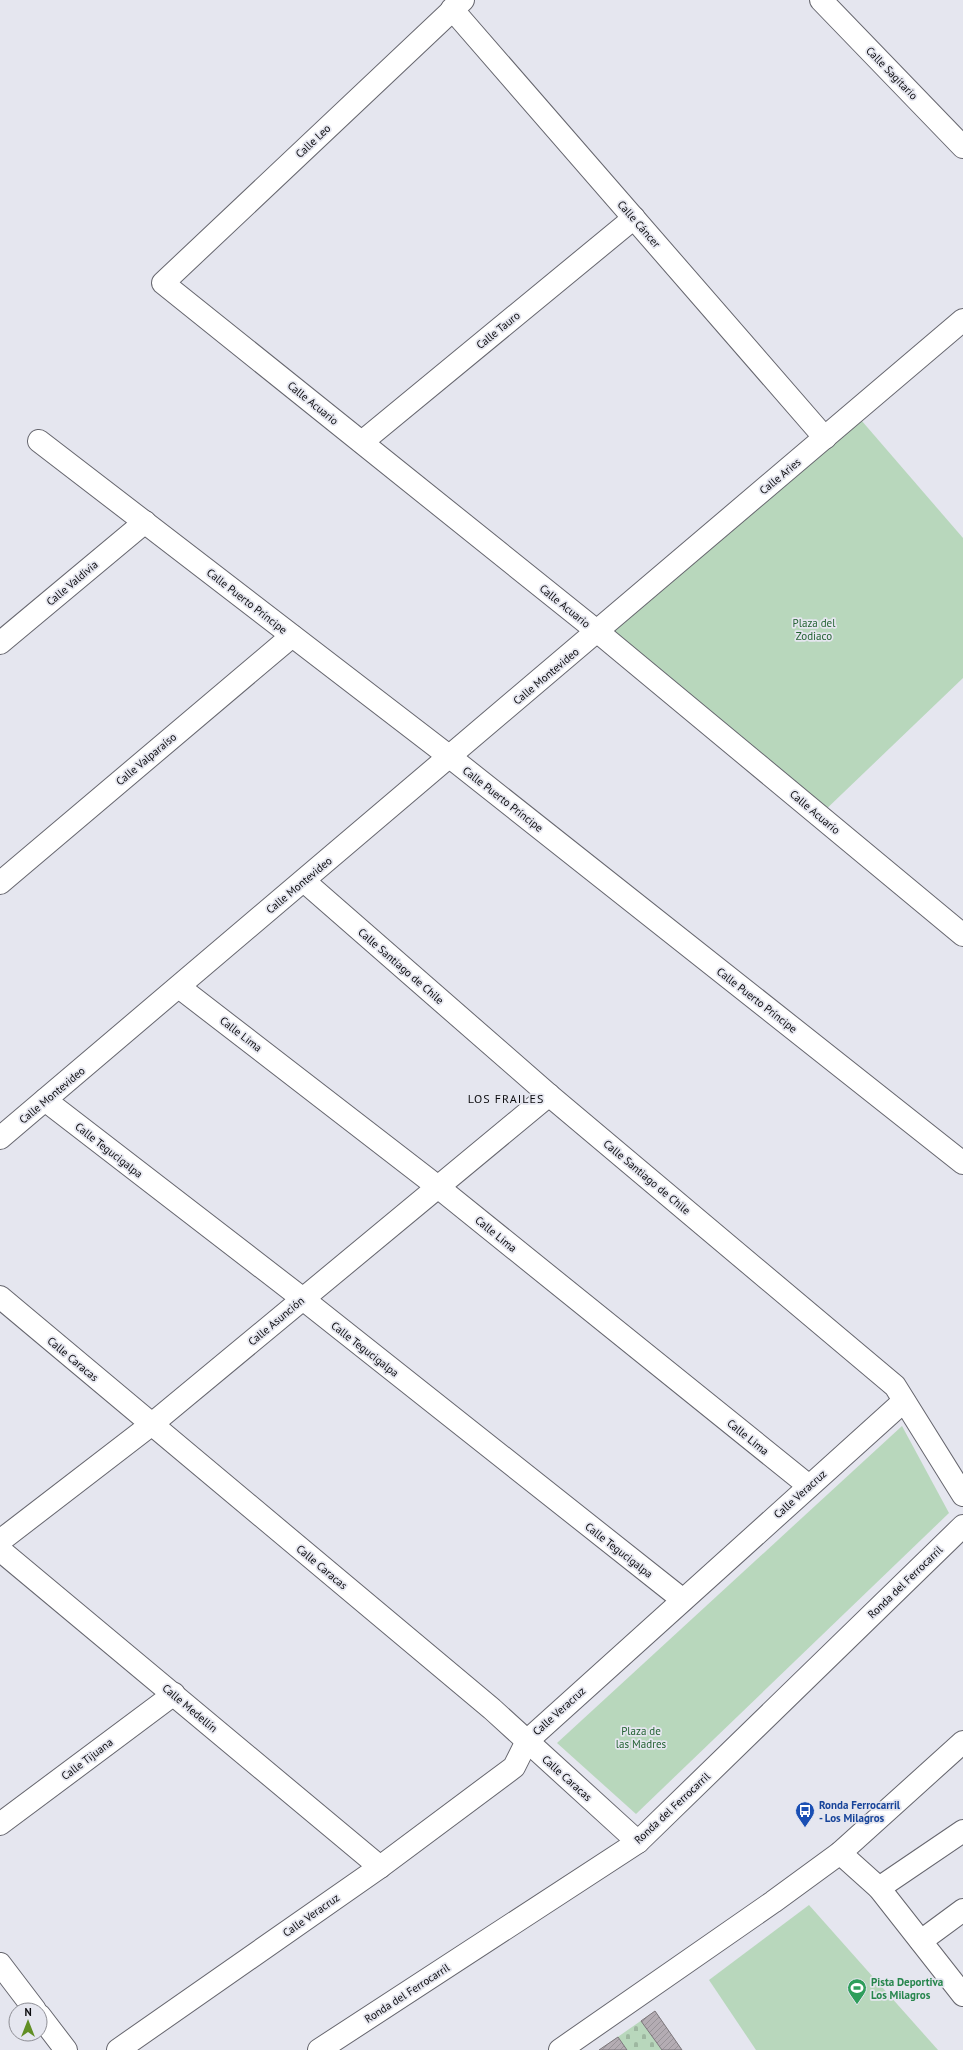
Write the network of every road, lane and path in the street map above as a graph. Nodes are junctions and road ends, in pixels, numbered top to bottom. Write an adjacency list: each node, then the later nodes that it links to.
1 (821, 0): 3 (street, Calle Sagitario)
2 (458, 5): 4 (street, Calle Cáncer); 5 (street, Calle Leo)
3 (963, 147)
4 (634, 218): 7 (street, Calle Cáncer); 9 (street, Calle Tauro)
5 (163, 283): 9 (street, Calle Acuario)
6 (963, 320): 7 (street, Calle Aries)
7 (825, 438): 11 (street, Calle Aries)
8 (39, 441): 10 (street, Calle Puerto Príncipe)
9 (362, 442): 11 (street, Calle Acuario)
10 (145, 522): 12 (street, Calle Puerto Príncipe); 13 (street, Calle Valdivia)
11 (598, 632): 14 (street, Calle Montevideo); 17 (street, Calle Acuario)
12 (292, 636): 14 (street, Calle Puerto Príncipe); 16 (street, Calle Valparaíso)
13 (0, 643)
14 (450, 757): 15 (street, Calle Montevideo); 22 (street, Calle Puerto Príncipe)
15 (304, 881): 18 (street, Calle Montevideo); 19 (street, Calle Santiago de Chile)
16 (0, 883)
17 (963, 935)
18 (179, 987): 20 (street, Calle Montevideo); 23 (street, Calle Lima)
19 (549, 1095): 23 (street, Calle Asunción); 26 (street, Calle Santiago de Chile)
20 (45, 1100): 21 (street, Calle Montevideo); 25 (street, Calle Tegucigalpa)
21 (0, 1138)
22 (963, 1163)
23 (438, 1187): 25 (street, Calle Asunción); 28 (street, Calle Lima)
24 (0, 1297): 27 (street, Calle Caracas)
25 (302, 1299): 27 (street, Calle Asunción); 33 (street, Calle Tegucigalpa)
26 (904, 1401): 28 (street, Calle Veracruz); 29 (street, Calle Santiago de Chile)
27 (152, 1424): 31 (street, Calle Asunción); 35 (street, Calle Caracas)
28 (809, 1486): 33 (street, Calle Veracruz)
29 (963, 1495)
30 (963, 1526): 39 (street, Ronda del Ferrocarril)
31 (0, 1541)
32 (0, 1550): 34 (street, Calle Medellín)
33 (683, 1600): 35 (street, Calle Veracruz)
34 (174, 1694): 37 (street, Calle Tijuana); 41 (street, Calle Medellín)
35 (527, 1741): 39 (street, Calle Caracas); 41 (street, Calle Veracruz)
36 (963, 1742): 40 (street)
37 (0, 1824)
38 (963, 1831): 42 (street)
39 (638, 1842): 51 (street, Ronda del Ferrocarril)
40 (840, 1853): 42 (street); 52 (street)
41 (380, 1867): 50 (street, Calle Veracruz)
42 (879, 1888): 44 (street)
43 (963, 1910): 44 (street)
44 (921, 1941): 46 (street)
45 (0, 1964): 47 (street)
46 (963, 1995)
47 (29, 2002)
48 (48, 2026): 49 (street)
49 (66, 2050)
50 (118, 2050)
51 (319, 2050)
52 (560, 2050)

